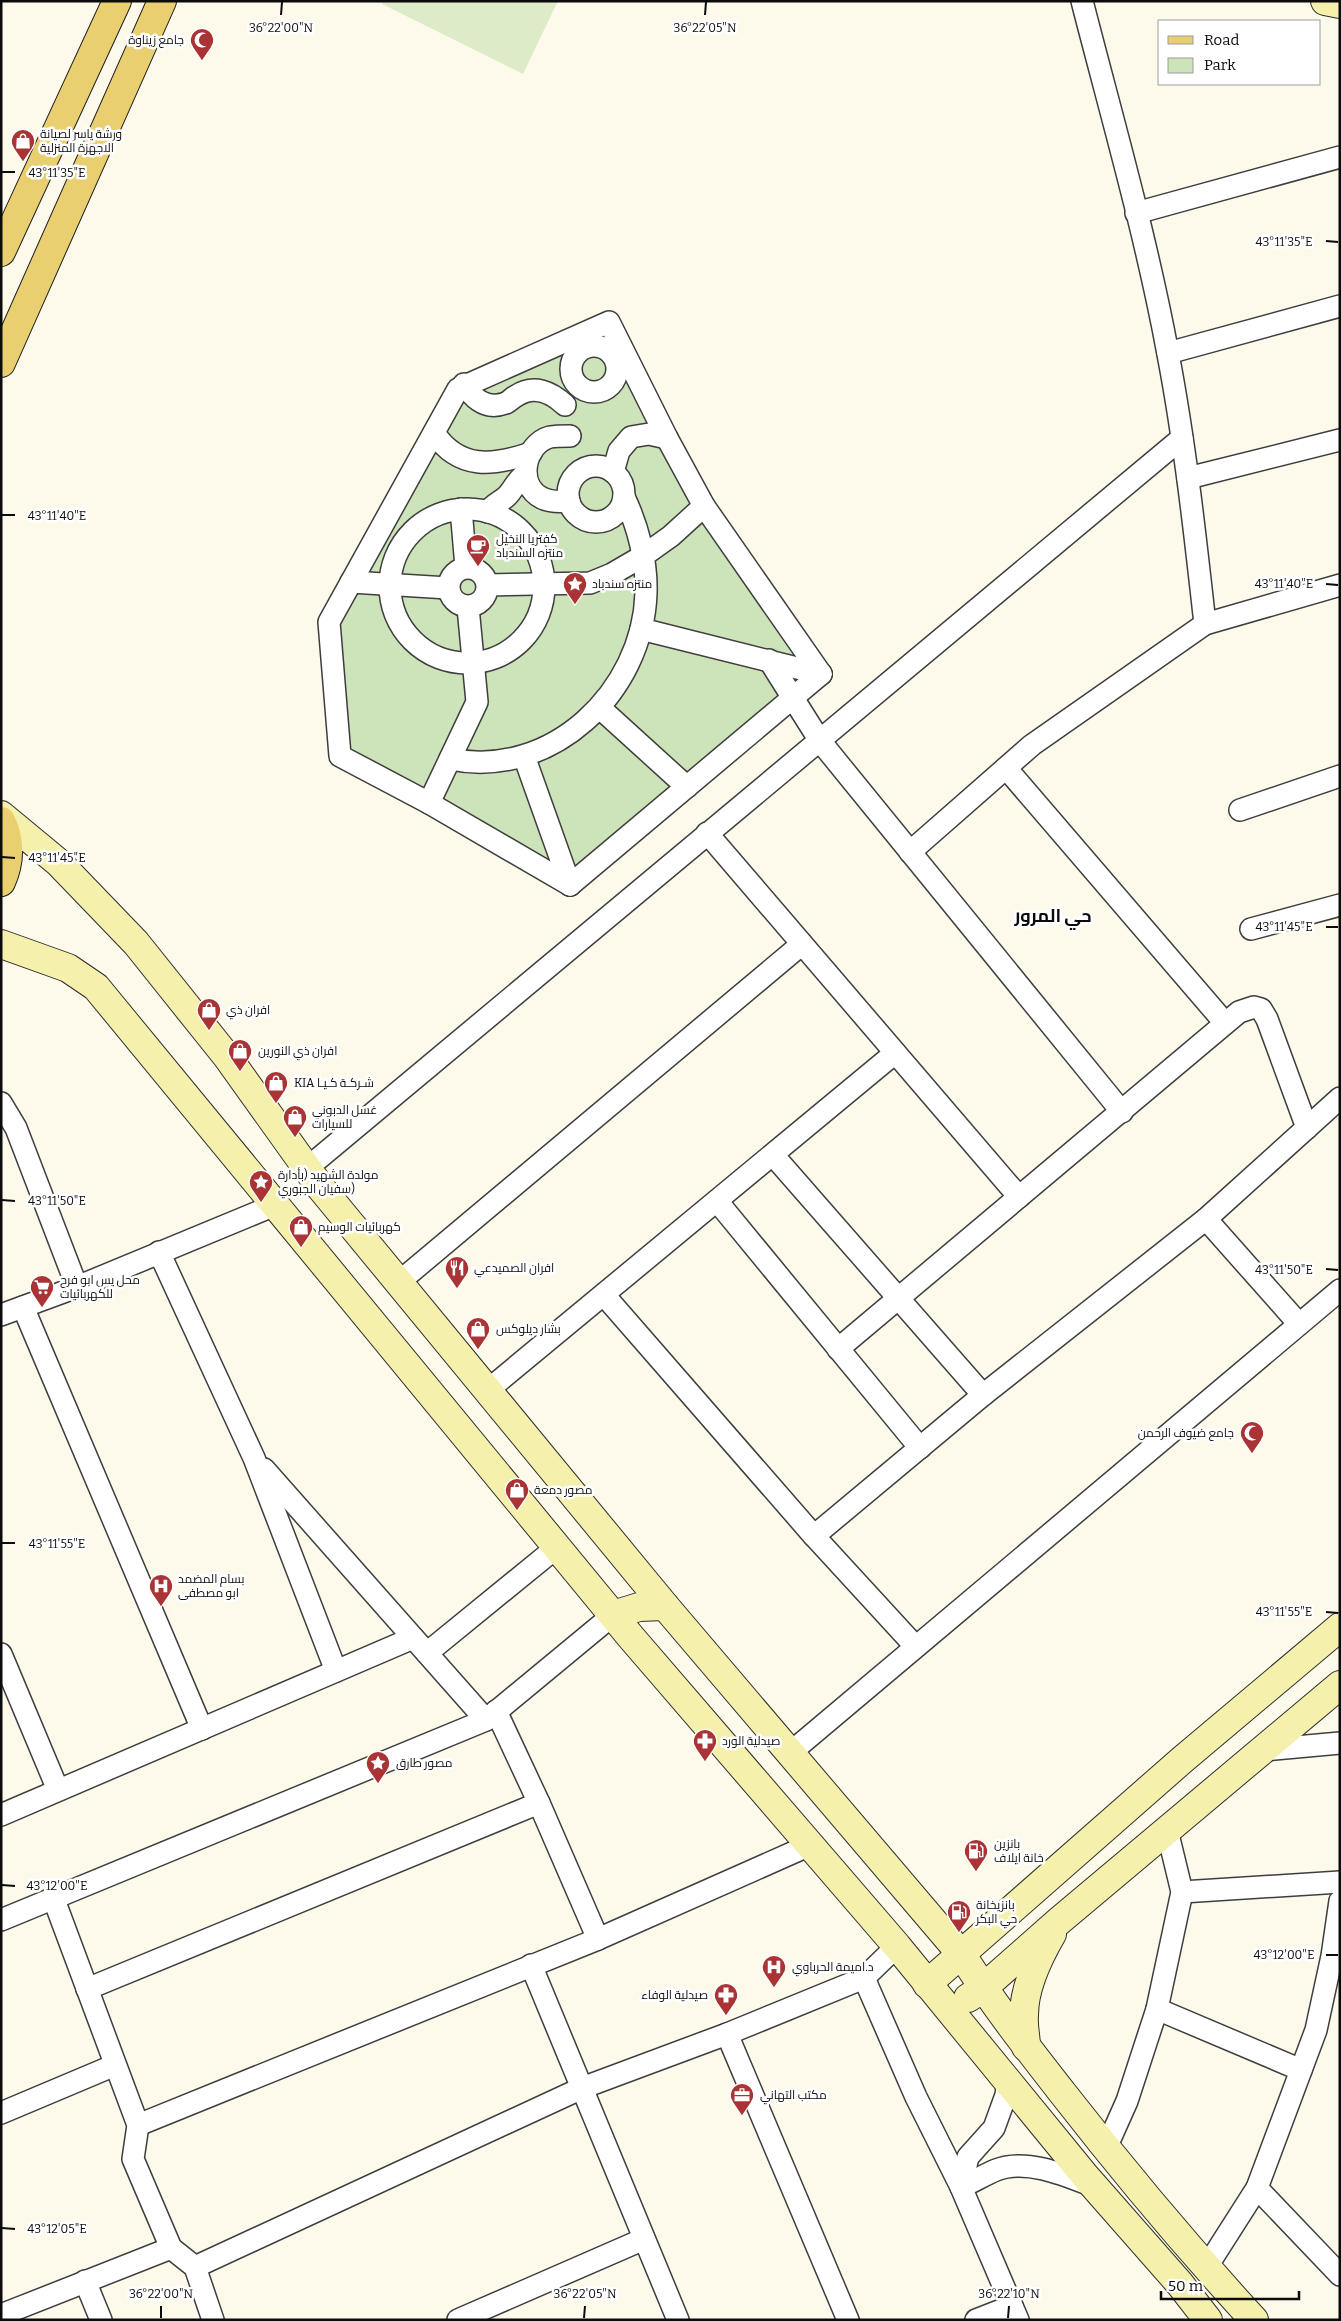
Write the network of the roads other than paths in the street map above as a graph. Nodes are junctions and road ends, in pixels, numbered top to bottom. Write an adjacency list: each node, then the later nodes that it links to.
1 (116, 1): 8 (main road)
2 (162, 1): 12 (main road)
3 (1082, 1): 7 (street)
4 (1326, 1): 5 (main road)
5 (1340, 4)
6 (1340, 157): 7 (street)
7 (1136, 213): 11 (street)
8 (7, 225): 9 (main road)
9 (1, 252)
10 (1340, 306): 11 (street)
11 (1168, 353): 19 (street)
12 (1, 364)
13 (575, 382): 15 (street)
14 (464, 384): 15 (street); 16 (street); 18 (street)
15 (565, 405): 17 (street)
16 (434, 433): 21 (street); 32 (street)
17 (570, 436): 21 (street); 22 (street)
18 (667, 438): 22 (street); 27 (street)
19 (1182, 438): 24 (street); 46 (street)
20 (1340, 440): 24 (street)
21 (531, 452): 23 (street)
22 (604, 469): 25 (street); 26 (street)
23 (526, 474): 26 (street); 29 (street)
24 (1188, 478): 39 (street)
25 (624, 497): 26 (street); 30 (street)
26 (569, 501)
27 (704, 506): 30 (street); 43 (street)
28 (461, 509): 29 (street); 31 (street); 35 (street)
29 (488, 512): 33 (street)
30 (643, 556): 33 (street); 40 (street)
31 (466, 567): 36 (street); 37 (street)
32 (351, 582): 35 (street); 52 (street)
33 (544, 584): 36 (street); 42 (street)
34 (1340, 584): 39 (street)
35 (390, 585): 37 (street); 42 (street)
36 (488, 585): 38 (street)
37 (448, 588): 38 (street)
38 (468, 607): 42 (street)
39 (1205, 624): 49 (street)
40 (641, 629): 41 (street); 45 (street)
41 (769, 660): 43 (street); 44 (street)
42 (472, 664): 48 (street)
43 (821, 674): 44 (street)
44 (793, 698): 46 (street); 51 (street)
45 (600, 708): 47 (street); 51 (street)
46 (820, 741): 56 (street); 57 (street)
47 (524, 756): 48 (street); 59 (street)
48 (450, 760): 52 (street)
49 (1006, 768): 57 (street); 64 (street)
50 (1340, 776): 53 (street)
51 (687, 788): 59 (street)
52 (429, 803): 59 (street)
53 (1240, 810)
54 (1, 815): 72 (main road)
55 (1, 821): 58 (main road)
56 (706, 833): 63 (street); 72 (street)
57 (910, 852): 68 (street)
58 (1, 882)
59 (570, 885)
60 (1340, 905): 61 (street)
61 (1251, 929)
62 (1, 944): 75 (main road)
63 (802, 944): 65 (street); 78 (street)
64 (1225, 1024): 68 (street); 69 (street)
65 (896, 1053): 71 (street); 73 (street)
66 (1340, 1098): 69 (street)
67 (1, 1103): 70 (street)
68 (1122, 1112): 73 (street)
69 (1307, 1128): 76 (street)
70 (9, 1131): 79 (street)
71 (773, 1155): 74 (street); 82 (street)
72 (306, 1169): 78 (main road)
73 (1019, 1198): 82 (street)
74 (717, 1201): 81 (street); 86 (street)
75 (274, 1205): 77 (street); 92 (main road)
76 (1206, 1219): 85 (street); 88 (street)
77 (159, 1252): 79 (street); 90 (street)
78 (399, 1282): 87 (main road)
79 (77, 1287): 83 (street)
80 (1340, 1290): 85 (street)
81 (604, 1295): 87 (street); 91 (street)
82 (899, 1298): 86 (street); 88 (street)
83 (23, 1307): 84 (street); 102 (street)
84 (1, 1316)
85 (1299, 1324): 97 (street)
86 (838, 1349): 89 (street)
87 (488, 1390): 93 (main road)
88 (982, 1395): 89 (street)
89 (920, 1448): 91 (street)
90 (254, 1458): 96 (street); 99 (street)
91 (814, 1536): 97 (street)
92 (556, 1547): 94 (main road); 96 (street)
93 (665, 1606): 94 (main road); 105 (main road)
94 (613, 1615): 101 (street); 111 (main road)
95 (1340, 1627): 110 (main road)
96 (420, 1645): 99 (street); 101 (street)
97 (915, 1646): 105 (street)
98 (1, 1654): 106 (street)
99 (336, 1671): 102 (street)
100 (1340, 1685): 104 (main road)
101 (491, 1715): 107 (street); 116 (street)
102 (202, 1729): 106 (street)
103 (1340, 1744): 104 (street)
104 (1263, 1750): 109 (main road)
105 (790, 1753): 114 (main road)
106 (58, 1790): 108 (street)
107 (538, 1803): 121 (street); 128 (street)
108 (1, 1815)
109 (1167, 1830): 112 (main road); 115 (street)
110 (1092, 1839): 112 (main road); 118 (main road)
111 (810, 1845): 121 (street); 122 (main road)
112 (1118, 1871): 120 (main road)
113 (1340, 1882): 115 (street)
114 (906, 1890): 118 (main road); 123 (main road)
115 (1182, 1892): 129 (street)
116 (53, 1897): 119 (street); 128 (street)
117 (1340, 1901): 134 (street)
118 (1018, 1904): 123 (main road)
119 (1, 1920)
120 (1059, 1921): 127 (main road); 132 (main road)
121 (598, 1939): 124 (street)
122 (897, 1946): 125 (street); 126 (main road)
123 (962, 1955): 126 (main road); 127 (main road)
124 (531, 1965): 136 (street); 138 (street)
125 (864, 1978): 131 (street); 141 (street)
126 (927, 1984): 130 (main road)
127 (983, 1988): 130 (main road); 132 (main road)
128 (87, 1989): 133 (street)
129 (1158, 2009): 134 (street); 139 (street)
130 (951, 2012): 135 (main road)
131 (727, 2034): 136 (street); 155 (street)
132 (1026, 2047): 139 (main road)
133 (115, 2065): 137 (street); 138 (street)
134 (1301, 2070): 142 (street)
135 (1008, 2080): 140 (main road); 141 (street)
136 (582, 2088): 143 (street); 145 (street)
137 (1, 2113)
138 (138, 2126): 144 (street)
139 (1106, 2148): 146 (main road)
140 (1094, 2186): 141 (street); 157 (main road)
141 (961, 2187): 149 (street)
142 (1257, 2188): 146 (street); 147 (street)
143 (644, 2239): 153 (street); 154 (street)
144 (171, 2248): 145 (street); 148 (street)
145 (195, 2267): 152 (street)
146 (1206, 2268): 158 (main road)
147 (1340, 2275)
148 (85, 2281): 150 (street); 151 (street)
149 (1015, 2313): 156 (street)
150 (1, 2315)
151 (101, 2320)
152 (213, 2320)
153 (458, 2320)
154 (678, 2320)
155 (848, 2320)
156 (976, 2320)
157 (1208, 2320)
158 (1254, 2320)

